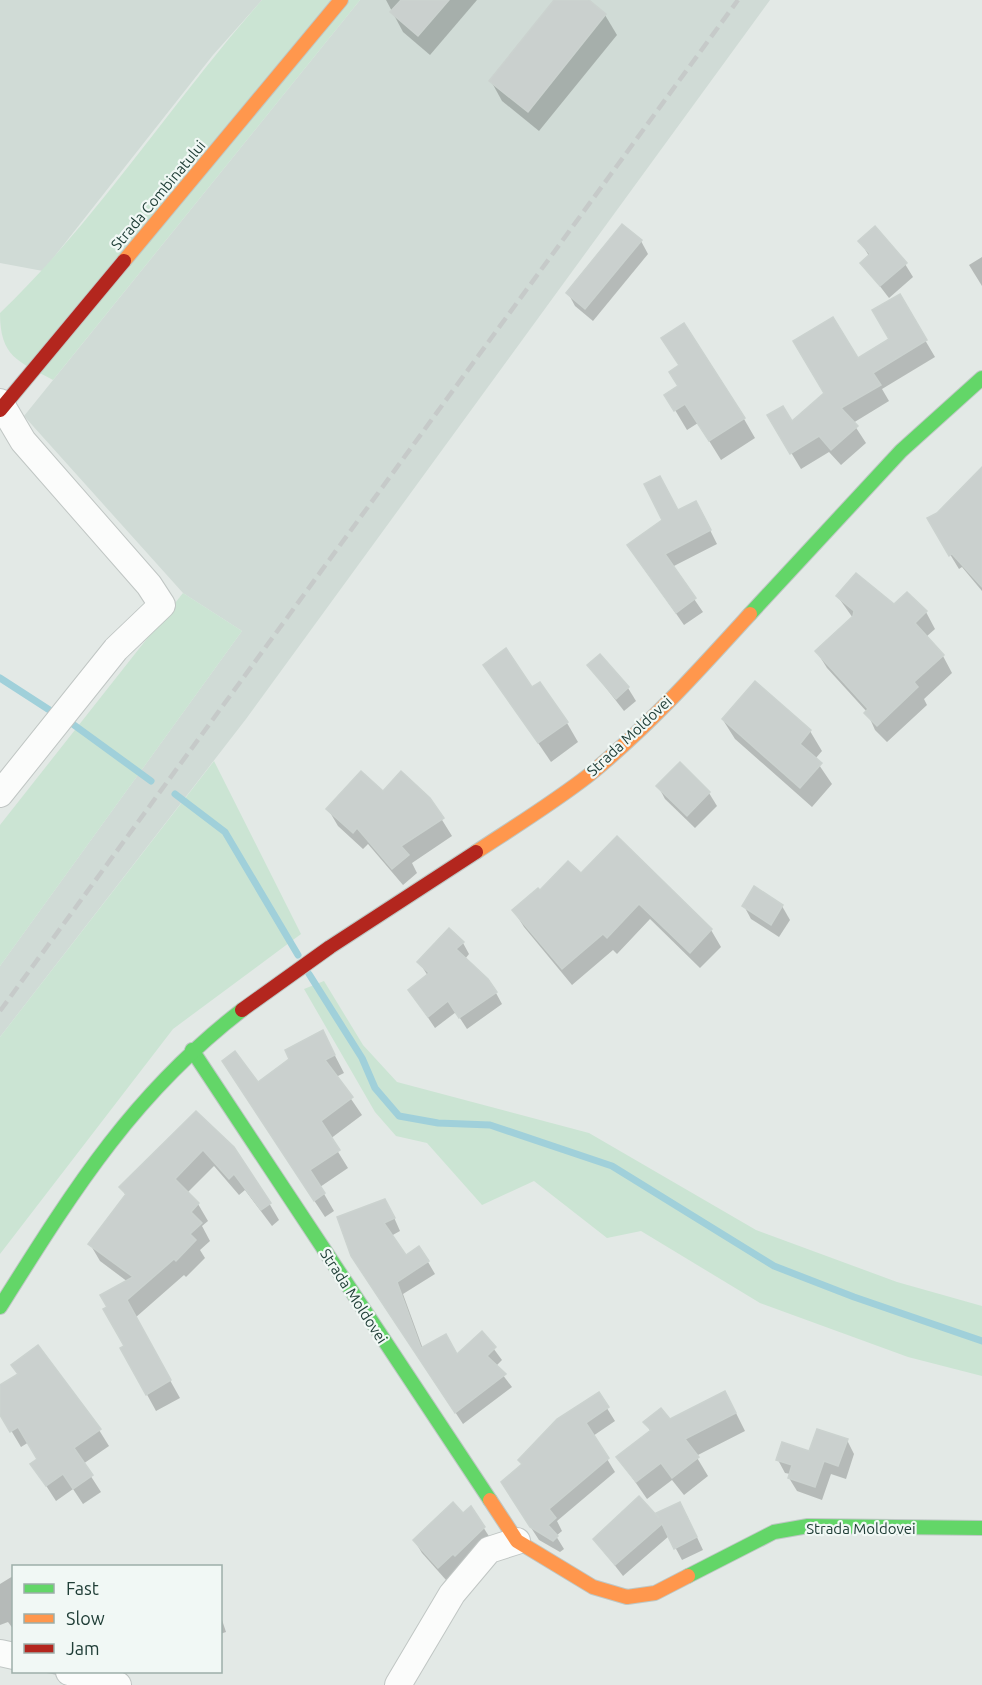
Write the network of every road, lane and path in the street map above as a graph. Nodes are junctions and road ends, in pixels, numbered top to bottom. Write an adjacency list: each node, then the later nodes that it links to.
1 (341, 0): 3 (street, Strada Combinatului)
2 (982, 378): 5 (street, Strada Moldovei)
3 (1, 406): 4 (street)
4 (0, 794)
5 (192, 1050): 6 (street, Strada Moldovei); 8 (street, Strada Moldovei)
6 (0, 1306)
7 (982, 1528): 8 (street, Strada Moldovei)
8 (517, 1541): 11 (street)
9 (76, 1673): 10 (street)
10 (118, 1685)
11 (398, 1685)

